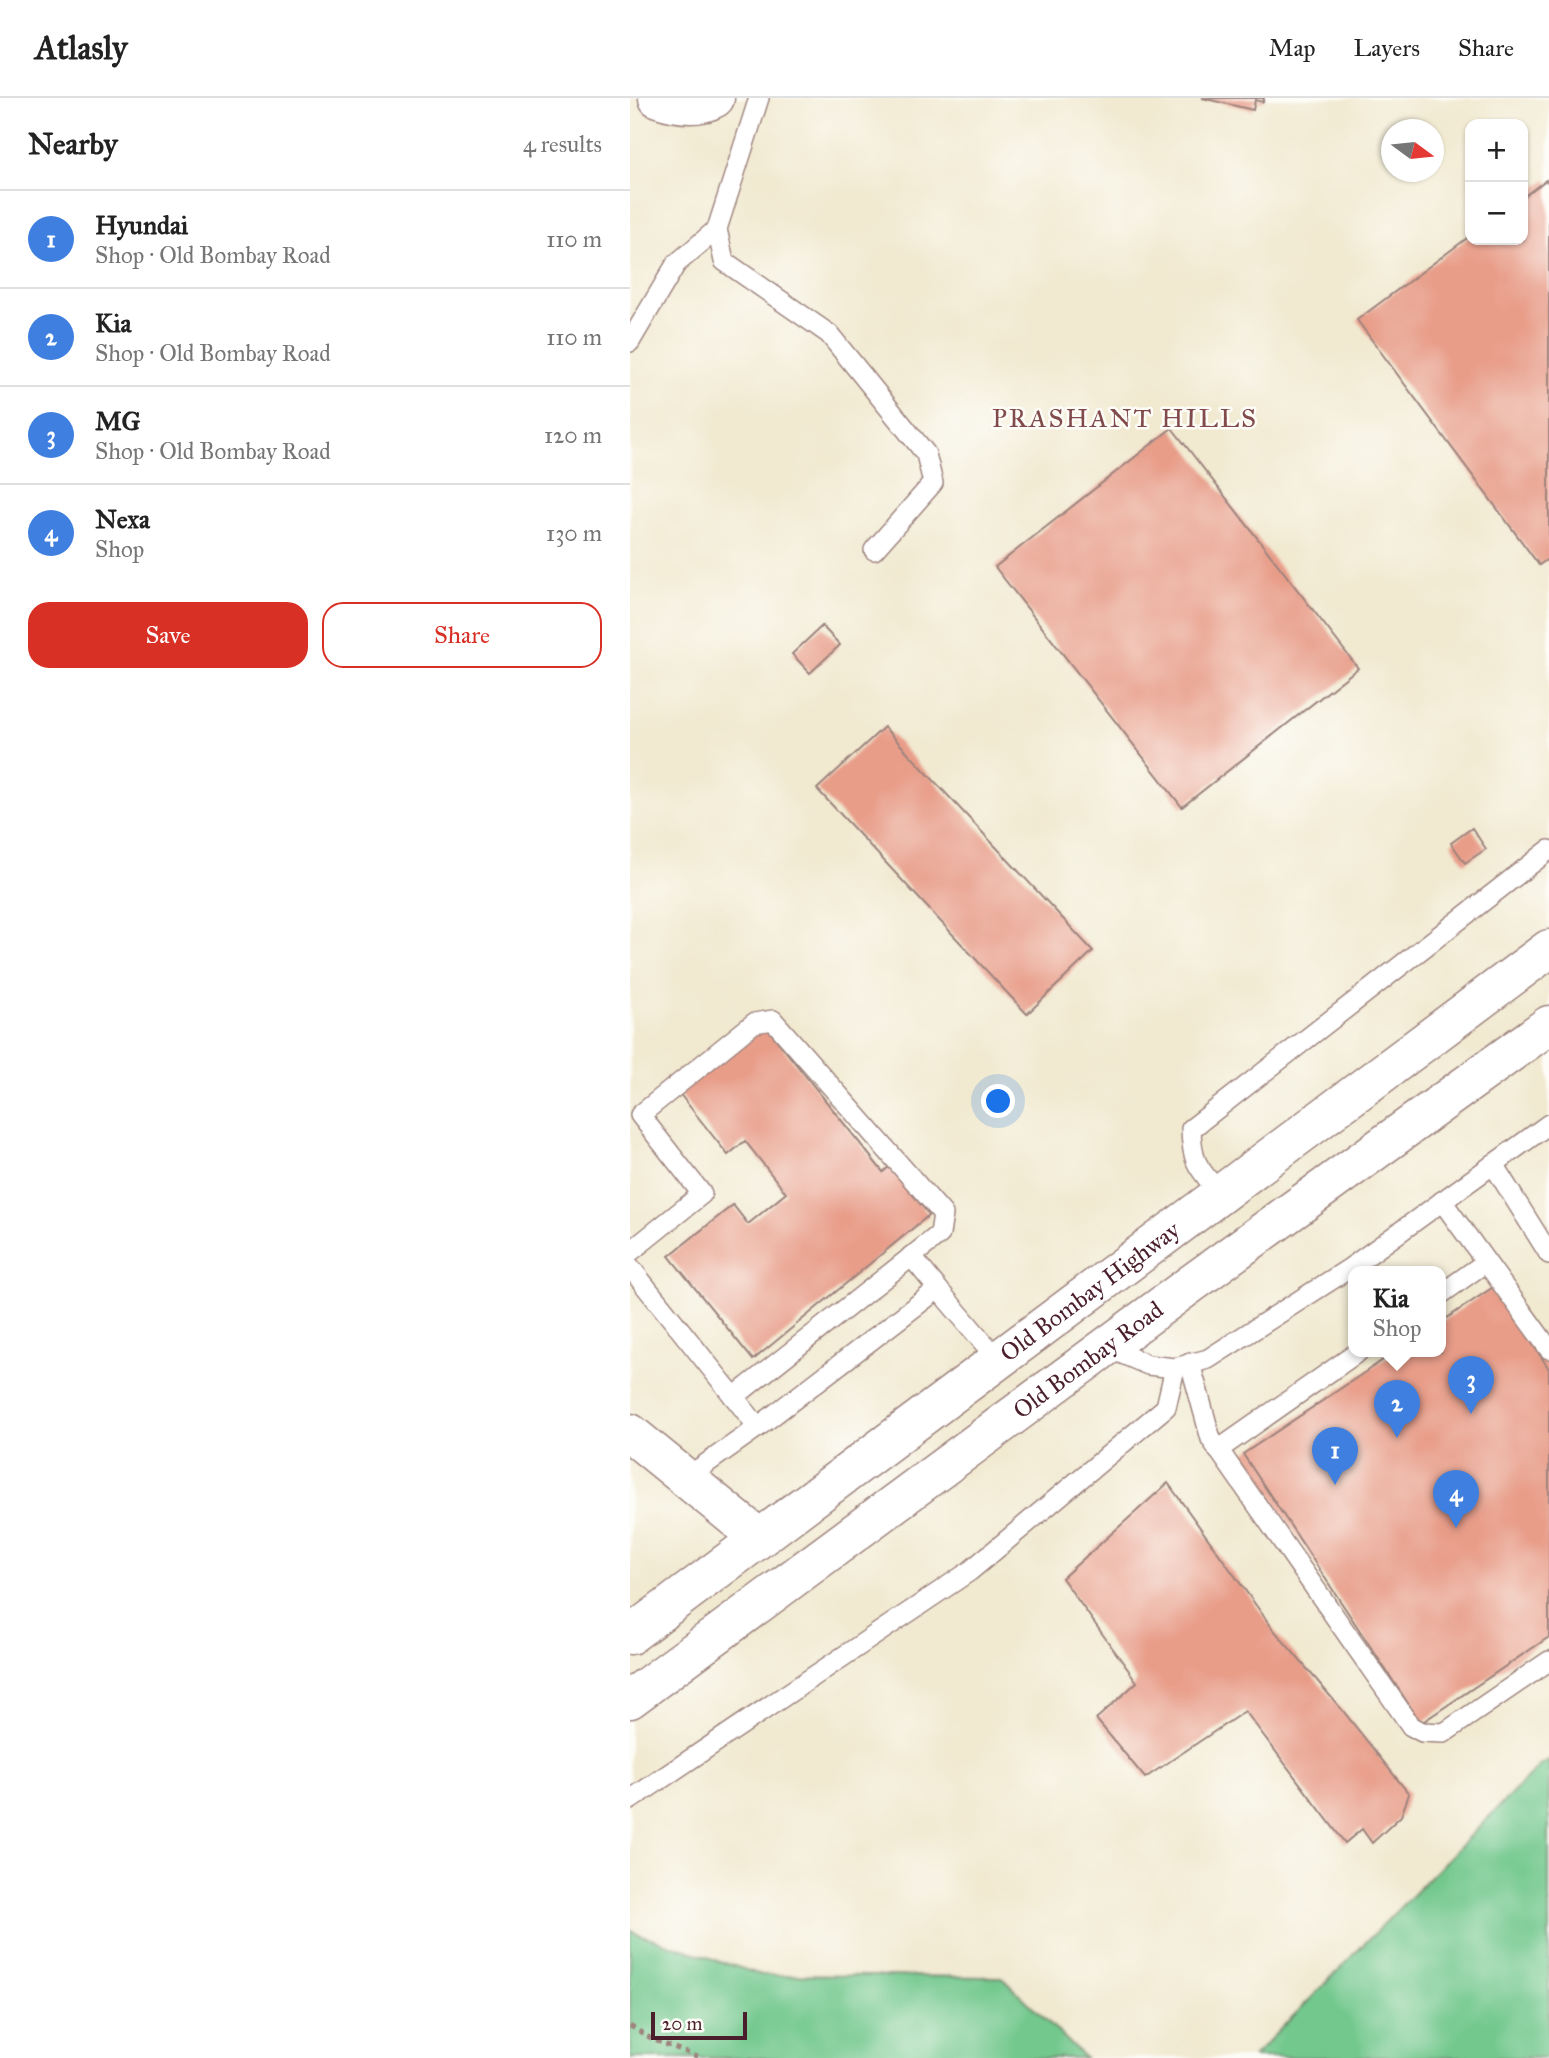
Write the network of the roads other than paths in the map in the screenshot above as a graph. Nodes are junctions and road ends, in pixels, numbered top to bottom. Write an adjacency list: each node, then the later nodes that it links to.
1 (657, 98): 2 (main road)
2 (715, 98)
3 (759, 98): 4 (lane)
4 (717, 229): 5 (lane); 6 (lane)
5 (630, 342)
6 (874, 550)
7 (1549, 850): 12 (lane)
8 (1549, 949): 12 (main road, Old Bombay Highway)
9 (1549, 1025): 23 (main road, Old Bombay Road)
10 (1549, 1124): 11 (lane)
11 (1493, 1164): 13 (lane); 15 (lane)
12 (1221, 1195): 26 (main road, Old Bombay Highway)
13 (1442, 1202): 17 (lane); 18 (lane)
14 (630, 1252): 16 (lane)
15 (1549, 1254)
16 (911, 1256): 21 (lane); 28 (lane)
17 (1486, 1262): 22 (lane); 24 (lane)
18 (1354, 1266)
19 (630, 1267): 28 (lane)
20 (1348, 1270): 27 (lane)
21 (938, 1289): 26 (lane); 29 (lane)
22 (1446, 1290)
23 (1106, 1347): 27 (lane); 36 (main road, Old Bombay Road)
24 (1549, 1349)
25 (1351, 1357): 31 (lane)
26 (999, 1361): 33 (main road, Old Bombay Highway)
27 (1183, 1365): 31 (lane); 37 (lane)
28 (734, 1397): 29 (lane)
29 (758, 1426): 32 (lane)
30 (630, 1433): 32 (main road)
31 (1218, 1450): 35 (lane)
32 (685, 1478): 33 (main road)
33 (758, 1537): 34 (main road, Old Bombay Highway)
34 (630, 1635)
35 (1549, 1661)
36 (630, 1699)
37 (630, 1800)

